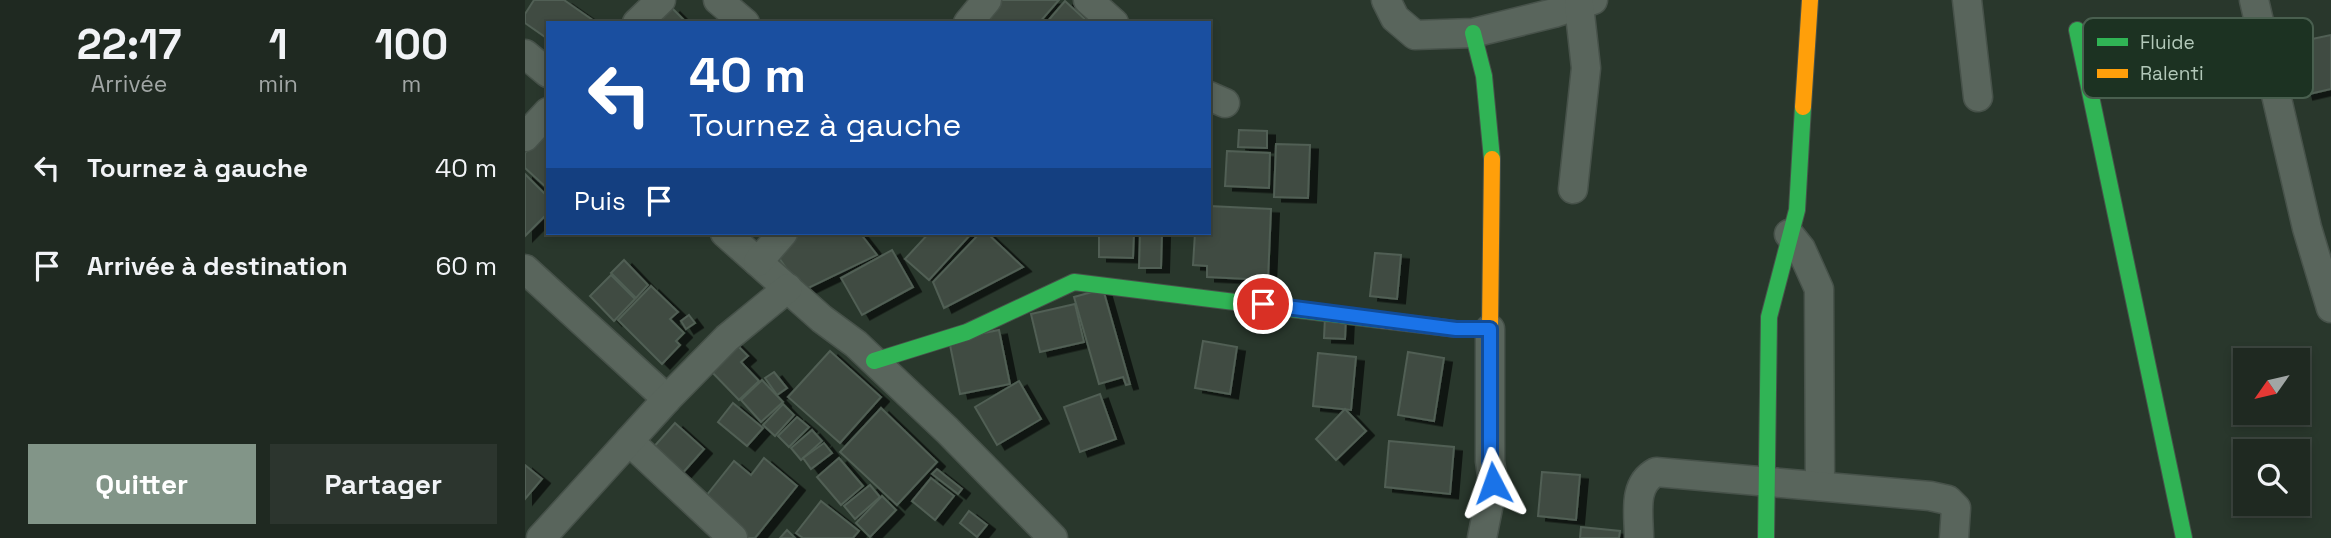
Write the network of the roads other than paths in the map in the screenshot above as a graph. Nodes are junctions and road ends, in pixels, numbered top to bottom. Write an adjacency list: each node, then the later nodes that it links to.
1 (661, 0): 11 (street)
2 (718, 0): 12 (street)
3 (988, 0): 13 (street)
4 (1088, 0): 14 (street)
5 (1386, 0): 16 (street)
6 (1810, 0): 26 (street)
7 (1968, 0): 20 (street)
8 (2254, 0): 10 (street)
9 (1586, 2): 16 (street); 25 (street)
10 (2258, 18)
11 (639, 21)
12 (743, 21)
13 (970, 21)
14 (1112, 21)
15 (2077, 30): 18 (street)
16 (1473, 33): 33 (street)
17 (525, 54): 19 (street)
18 (2083, 58)
19 (546, 71)
20 (1978, 97)
21 (2091, 98): 46 (street)
22 (2277, 98): 32 (street)
23 (546, 114): 24 (street)
24 (525, 137)
25 (1573, 189)
26 (1789, 234): 37 (street); 38 (street)
27 (727, 235): 29 (street)
28 (781, 235): 29 (street)
29 (758, 262): 31 (street)
30 (525, 269): 35 (street)
31 (788, 288): 34 (street); 35 (street)
32 (2331, 308)
33 (1490, 329): 34 (street); 42 (street)
34 (874, 361): 41 (street)
35 (667, 399): 36 (street)
36 (629, 441): 39 (street); 40 (street)
37 (1767, 481): 38 (street); 43 (street); 44 (street)
38 (1819, 486): 45 (street)
39 (541, 538)
40 (733, 538)
41 (1052, 538)
42 (1482, 538)
43 (1639, 538)
44 (1766, 538)
45 (1954, 538)
46 (2183, 538)

